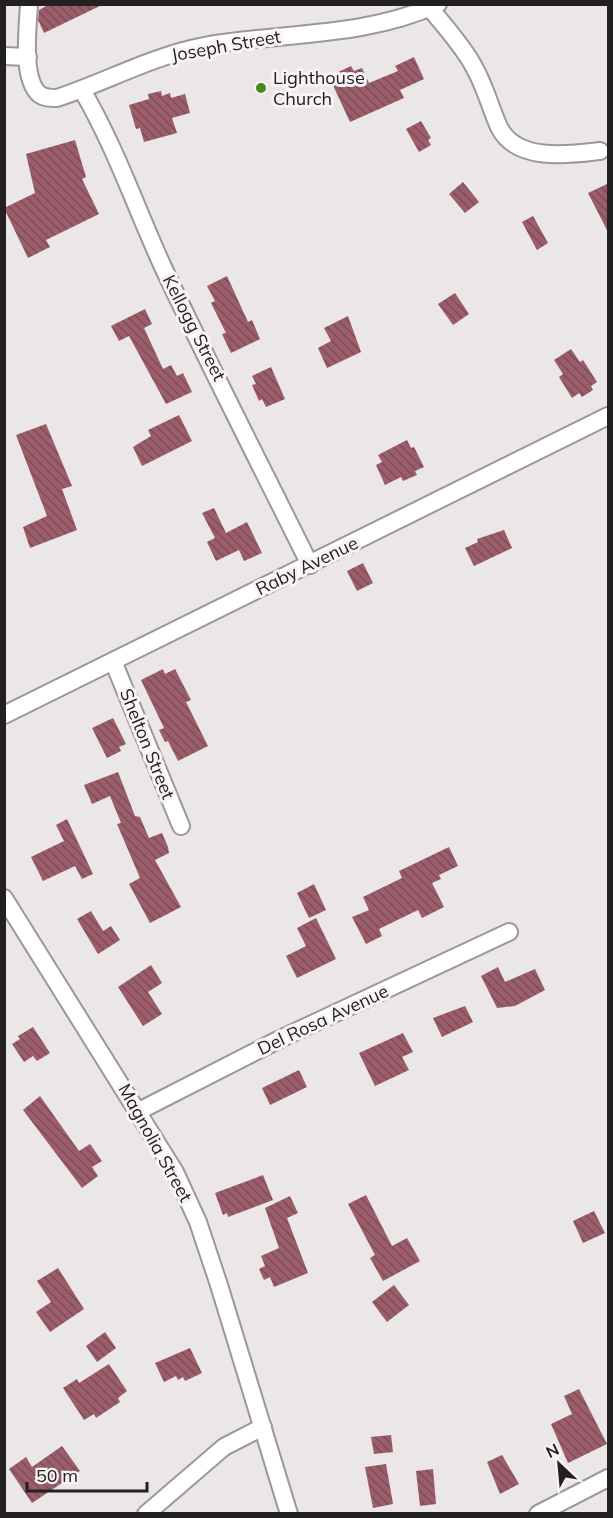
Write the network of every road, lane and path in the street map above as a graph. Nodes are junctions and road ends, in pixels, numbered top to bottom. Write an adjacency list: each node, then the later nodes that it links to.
1 (29, 4): 4 (street, Joseph Street)
2 (434, 6): 5 (street, Joseph Street); 6 (street)
3 (4, 56): 4 (street)
4 (28, 57): 5 (street, Joseph Street)
5 (82, 90): 8 (street, Kellogg Street)
6 (600, 151)
7 (609, 416): 8 (street, Raby Avenue)
8 (310, 565): 9 (street, Raby Avenue)
9 (113, 661): 10 (street, Raby Avenue); 11 (street, Shelton Street)
10 (4, 715)
11 (181, 826)
12 (4, 898): 14 (street, Magnolia Street)
13 (509, 932): 14 (street, Del Rosa Avenue)
14 (139, 1112): 15 (street, Magnolia Street)
15 (263, 1427): 17 (street); 18 (street, Magnolia Street)
16 (609, 1478): 19 (street)
17 (146, 1514)
18 (289, 1514)
19 (538, 1514)

